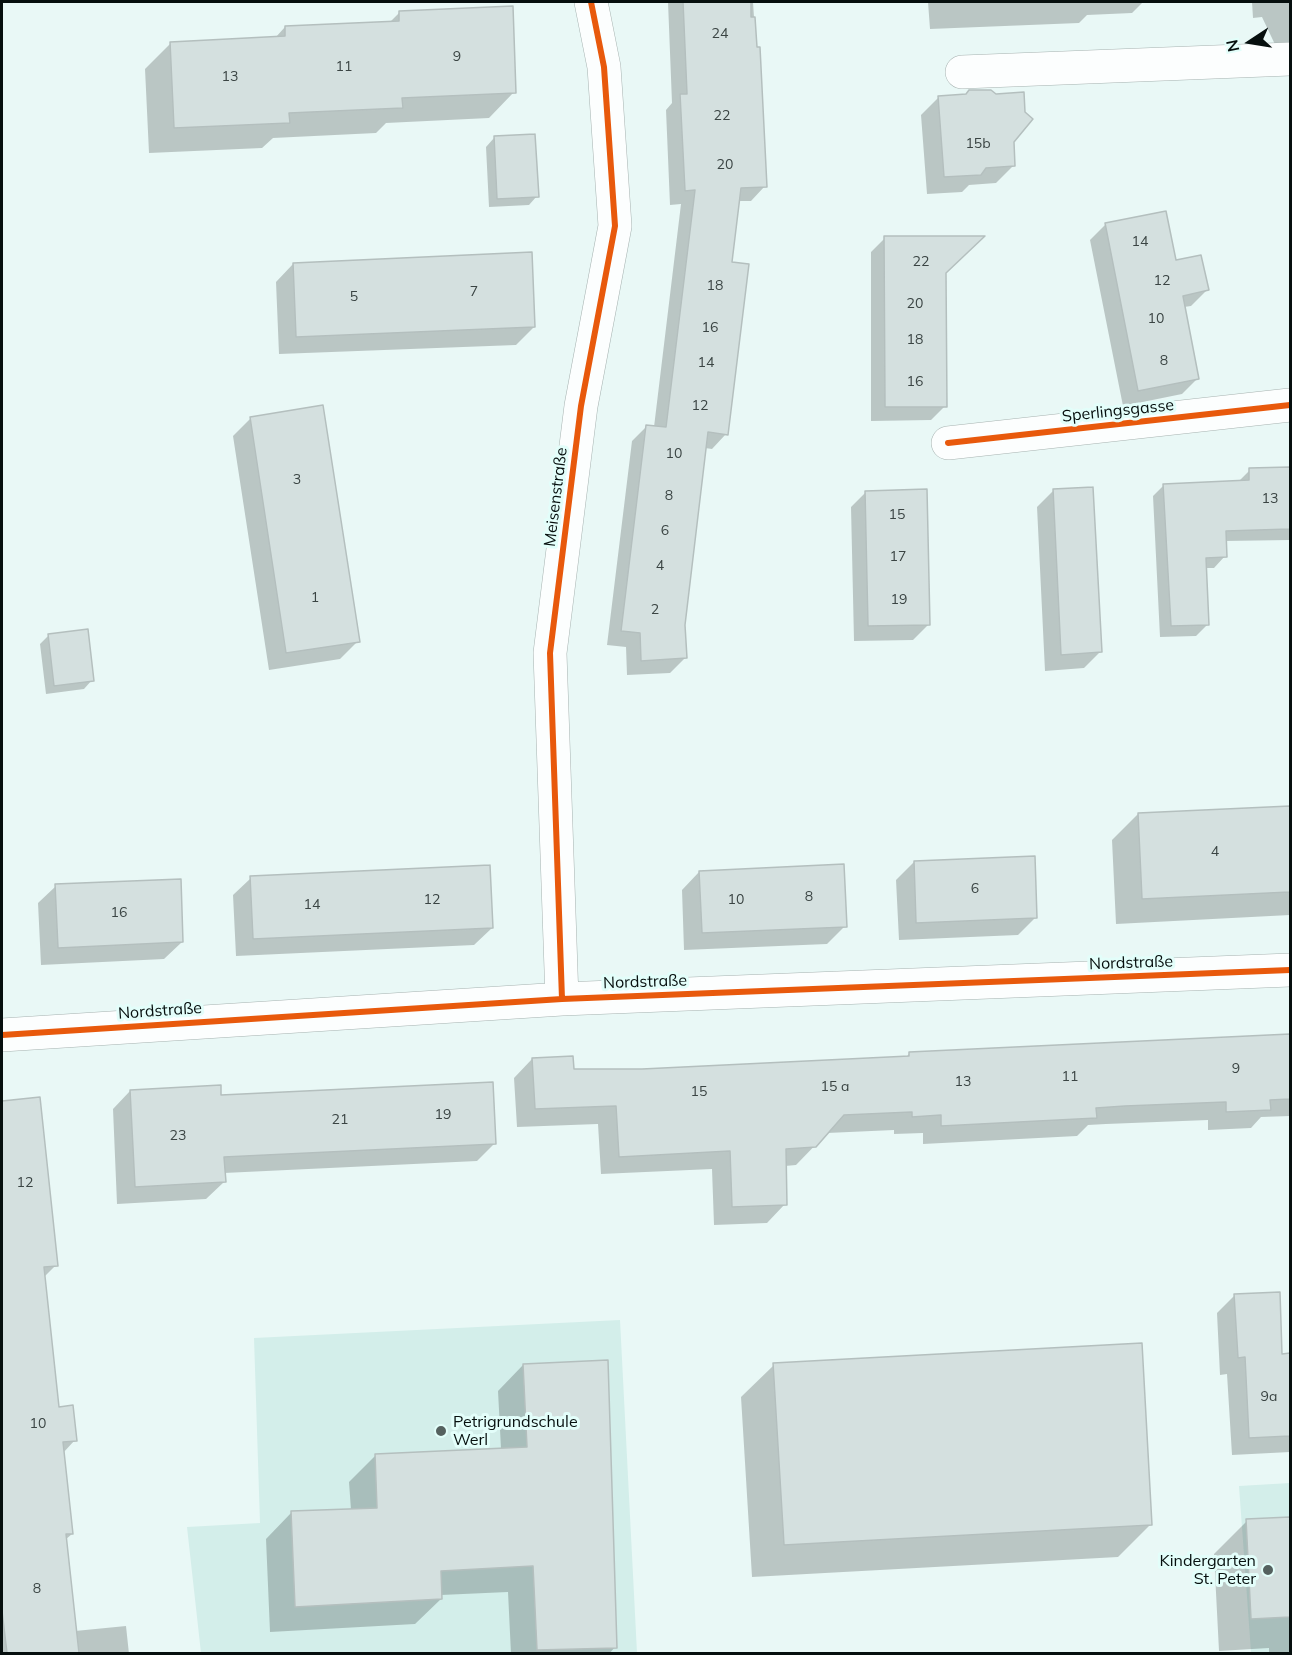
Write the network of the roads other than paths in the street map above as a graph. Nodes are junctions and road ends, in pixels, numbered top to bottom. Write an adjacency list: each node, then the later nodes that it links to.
1 (591, 2): 7 (street, Meisenstraße)
2 (1290, 59): 3 (street)
3 (962, 72)
4 (1290, 405): 5 (street, Sperlingsgasse)
5 (948, 443)
6 (1290, 970): 7 (street, Nordstraße)
7 (562, 999): 8 (street, Nordstraße)
8 (2, 1035)

